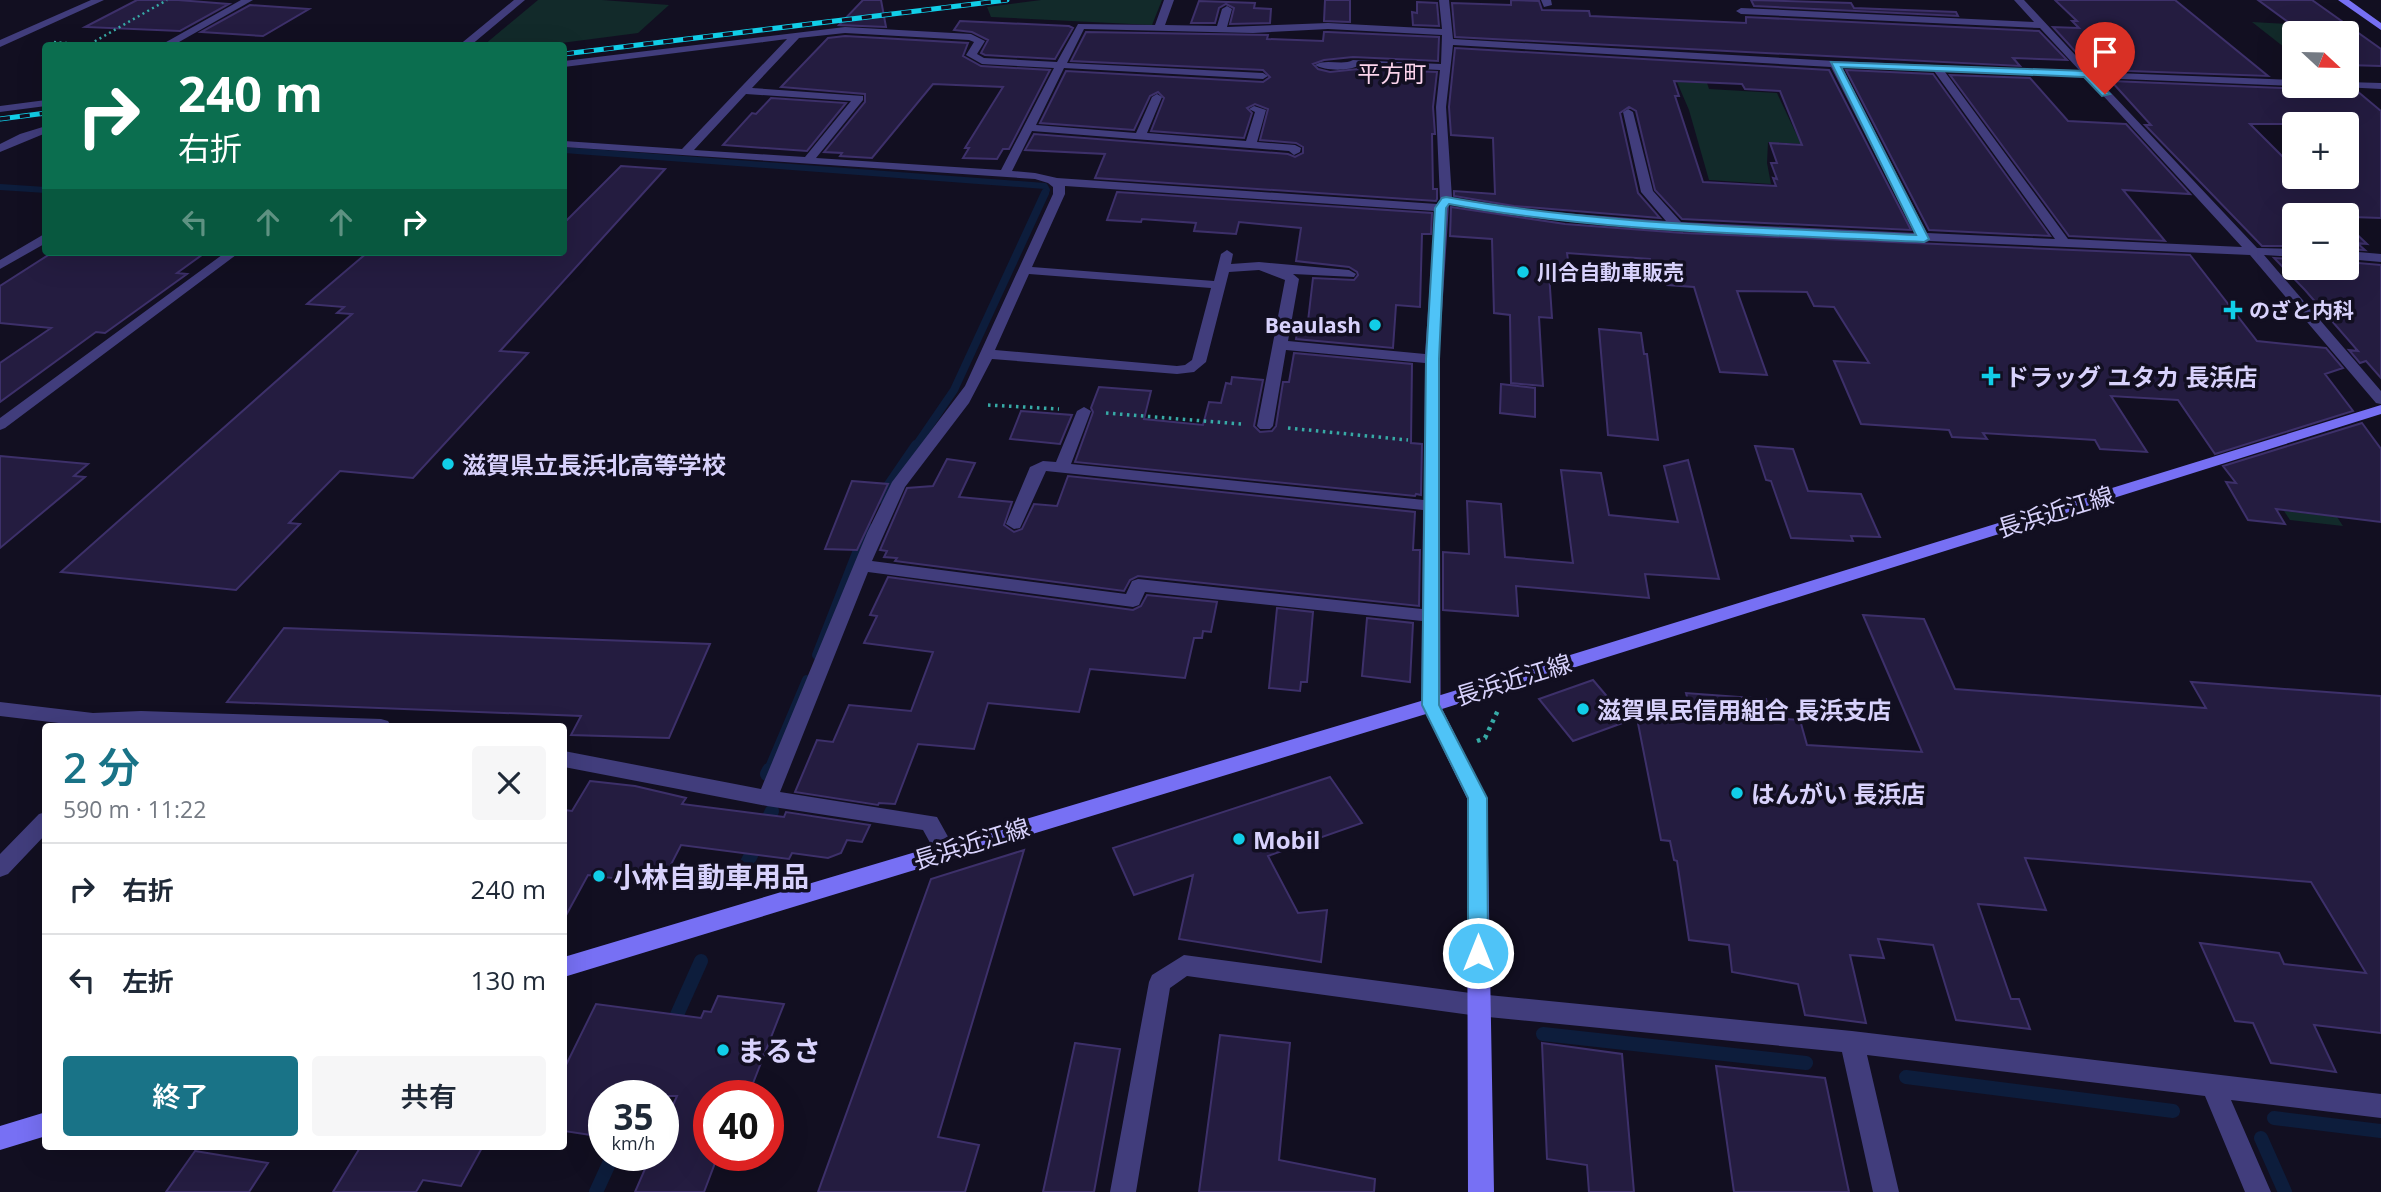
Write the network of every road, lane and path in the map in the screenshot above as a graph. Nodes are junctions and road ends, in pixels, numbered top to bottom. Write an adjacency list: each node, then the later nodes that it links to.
1 (99, 0): 20 (street)
2 (167, 0): 17 (path)
3 (248, 0): 18 (street)
4 (520, 0): 19 (street)
5 (1169, 0): 13 (street)
6 (1444, 0): 16 (street)
7 (2019, 0): 11 (street)
8 (2343, 0): 12 (main road)
9 (1227, 9): 14 (street)
10 (1741, 11): 11 (street)
11 (2042, 24): 27 (street)
12 (2381, 27)
13 (1158, 28): 14 (street); 23 (street)
14 (1221, 29): 16 (street)
15 (796, 35): 21 (street); 23 (street); 32 (street)
16 (1447, 37): 22 (street); 25 (street)
17 (94, 42)
18 (171, 42)
19 (468, 42)
20 (0, 44)
21 (567, 64)
22 (1835, 64): 26 (street); 52 (street)
23 (1062, 65): 28 (street); 38 (street)
24 (1320, 65): 25 (street)
25 (1445, 67): 49 (street)
26 (1937, 68): 27 (street); 53 (street)
27 (2086, 74): 29 (street); 54 (street)
28 (1263, 76)
29 (2282, 82)
30 (2359, 85): 31 (street)
31 (2381, 86)
32 (746, 91): 45 (street); 46 (street)
33 (1157, 97): 40 (street)
34 (42, 104): 35 (street)
35 (0, 109)
36 (1254, 109): 42 (street)
37 (1628, 111): 50 (street)
38 (1030, 128): 40 (street); 47 (street)
39 (42, 131): 43 (street)
40 (1140, 136): 42 (street)
41 (567, 144): 45 (street)
42 (1250, 145): 44 (street)
43 (0, 149)
44 (1294, 152)
45 (685, 153): 46 (street)
46 (808, 161): 47 (street)
47 (1005, 174): 48 (street)
48 (1057, 182): 49 (street); 62 (street)
49 (1443, 204): 50 (street); 68 (street)
50 (1677, 226): 52 (street)
51 (42, 239): 60 (street)
52 (1924, 239): 53 (street)
53 (2066, 245): 54 (street)
54 (2254, 252): 55 (street); 69 (street)
55 (2282, 253)
56 (1227, 254): 63 (street)
57 (228, 256): 73 (street)
58 (2359, 257): 59 (street)
59 (2381, 258)
60 (0, 265)
61 (1271, 268): 63 (street); 64 (street); 66 (street)
62 (1024, 270): 65 (street); 67 (street)
63 (1222, 271): 65 (street)
64 (1349, 274)
65 (1219, 285): 67 (street)
66 (1280, 345): 68 (street); 74 (street)
67 (988, 354): 70 (street)
68 (1432, 359): 75 (street)
69 (2381, 400)
70 (962, 403): 72 (path); 79 (street)
71 (2381, 409): 81 (main road, 長浜近江線)
72 (1083, 411): 74 (path); 76 (street)
73 (4, 419)
74 (1265, 426): 75 (path)
75 (1433, 442): 77 (street)
76 (1062, 468): 77 (street); 78 (street)
77 (1433, 506): 80 (street)
78 (1014, 524)
79 (862, 565): 80 (street); 86 (street)
80 (1432, 616): 81 (street)
81 (1430, 705): 88 (main road, 長浜近江線); 91 (main road)
82 (0, 709): 83 (street)
83 (137, 722): 84 (street)
84 (198, 723)
85 (567, 760): 86 (street)
86 (767, 798): 88 (street)
87 (42, 824): 89 (street)
88 (945, 850): 90 (main road, 長浜近江線)
89 (0, 868)
90 (567, 966)
91 (1478, 1005): 92 (street); 97 (street); 98 (main road)
92 (1852, 1042): 93 (street); 99 (street)
93 (2213, 1087): 94 (street); 100 (street)
94 (2381, 1106)
95 (42, 1125): 96 (main road)
96 (0, 1138)
97 (1123, 1192)
98 (1481, 1192)
99 (1886, 1192)
100 (2258, 1192)

